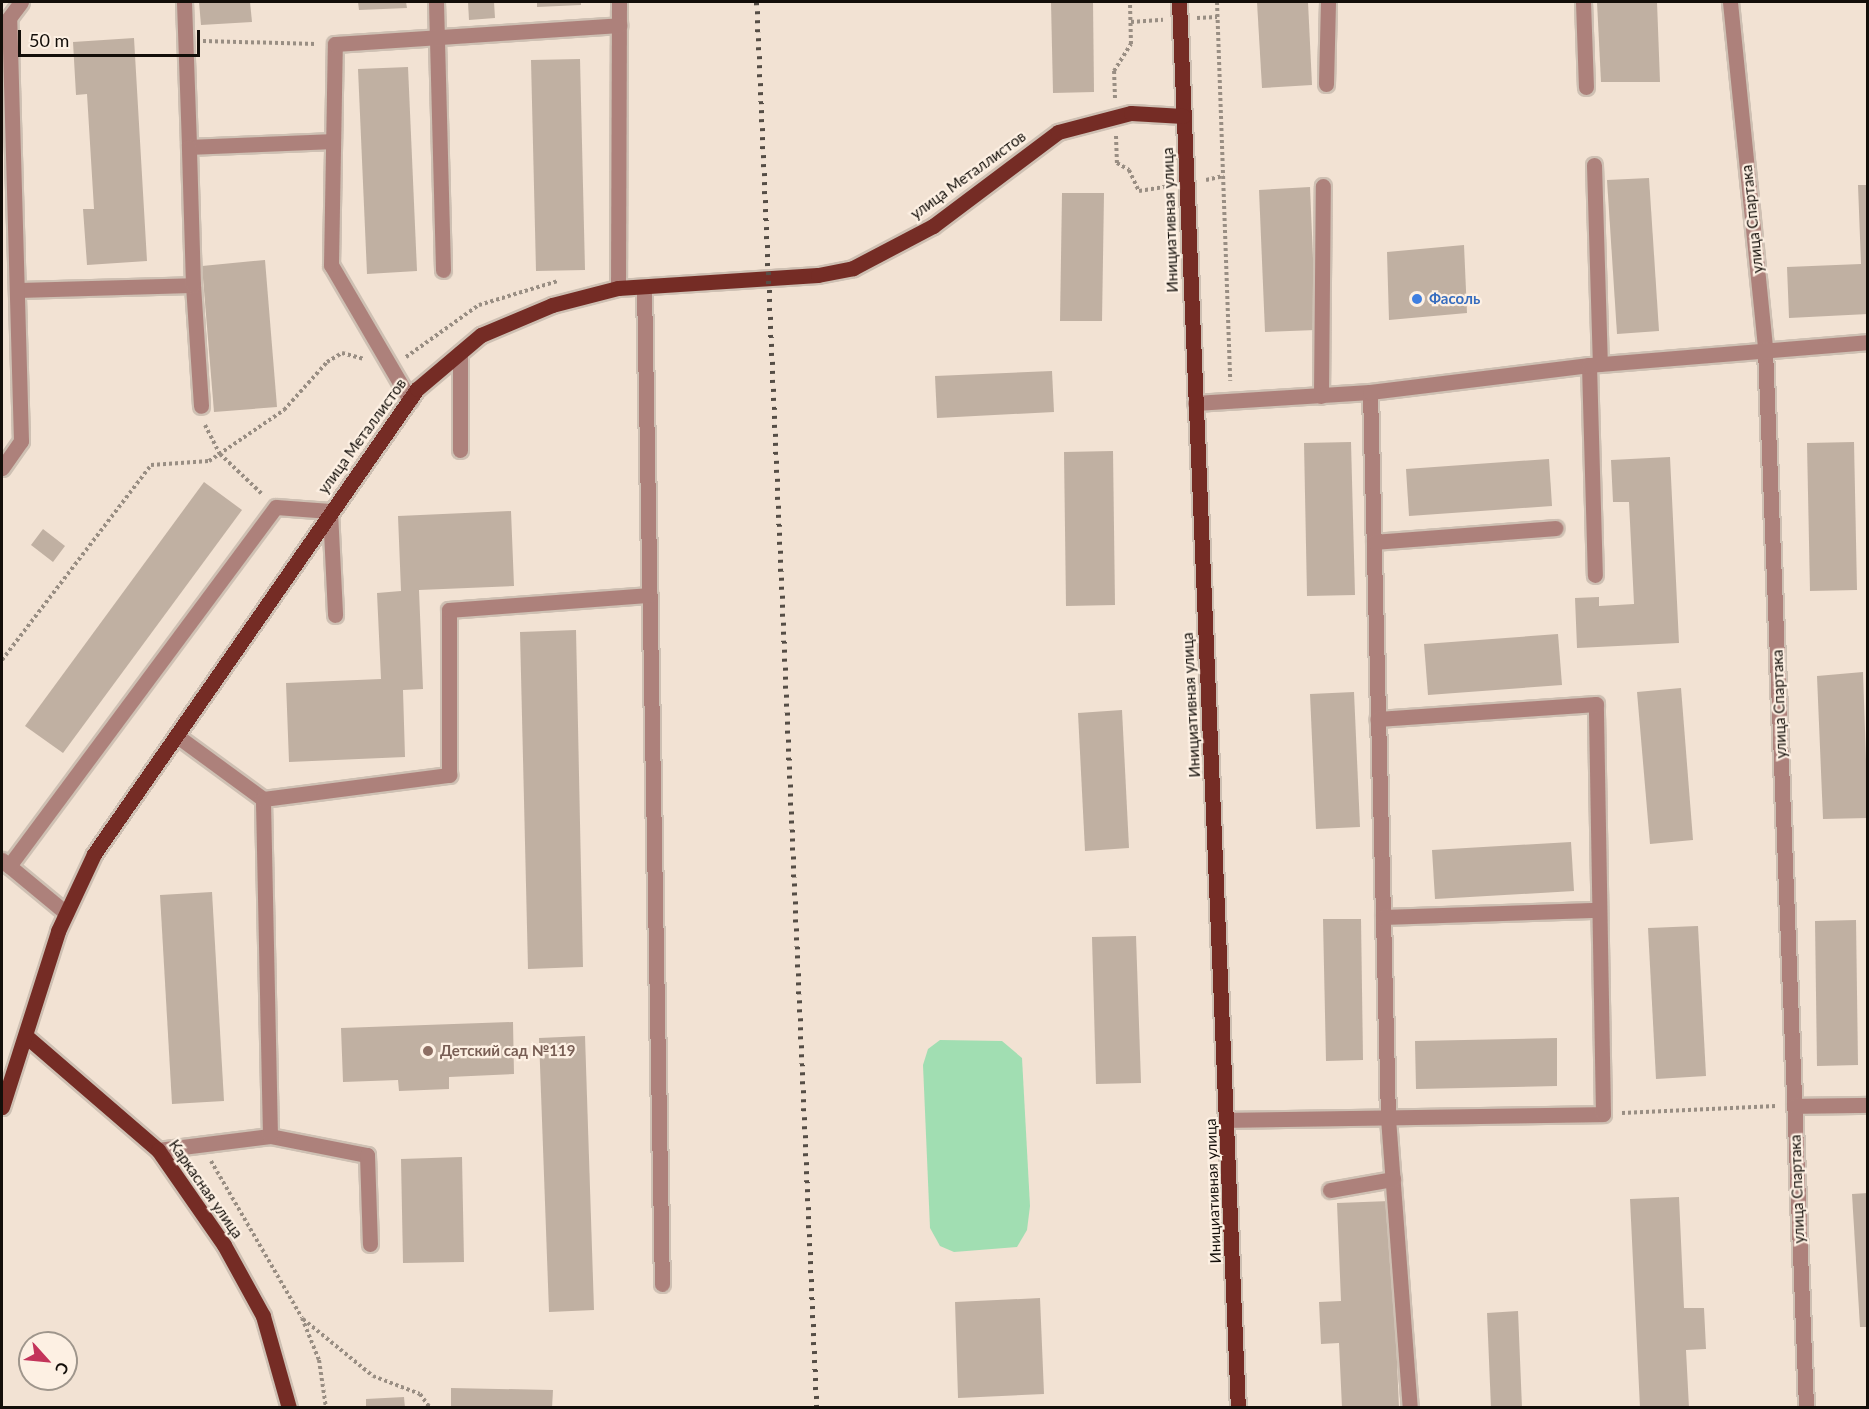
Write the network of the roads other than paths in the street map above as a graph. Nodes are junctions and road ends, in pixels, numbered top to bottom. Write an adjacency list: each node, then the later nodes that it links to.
1 (21, 2): 22 (street)
2 (184, 2): 15 (street)
3 (436, 2): 10 (street)
4 (619, 2): 9 (street)
5 (1179, 2): 13 (main road, Инициативная улица)
6 (1328, 2): 11 (street)
7 (1583, 2): 12 (street)
8 (1730, 2): 24 (street, улица Спартака)
9 (620, 25): 10 (street); 21 (street)
10 (437, 38): 14 (street); 18 (street)
11 (1326, 84)
12 (1586, 87)
13 (1183, 116): 20 (main road, улица Металлистов); 30 (main road, Инициативная улица)
14 (333, 141): 15 (street); 29 (street)
15 (189, 147): 19 (street)
16 (1594, 165): 26 (street)
17 (1323, 186): 28 (street)
18 (443, 270)
19 (193, 285): 22 (street); 31 (street)
20 (644, 287): 21 (main road, улица Металлистов); 38 (street)
21 (618, 288): 25 (main road, улица Металлистов)
22 (17, 290): 33 (street)
23 (1868, 342): 24 (street)
24 (1765, 350): 26 (street); 49 (street, улица Спартака)
25 (460, 353): 29 (main road, улица Металлистов); 32 (street)
26 (1595, 364): 27 (street); 37 (street)
27 (1370, 393): 28 (street); 36 (street)
28 (1321, 396): 30 (street)
29 (410, 400): 34 (main road, улица Металлистов)
30 (1195, 403): 52 (main road, Инициативная улица)
31 (201, 406)
32 (460, 450)
33 (2, 468)
34 (330, 511): 39 (street); 41 (main road, улица Металлистов); 43 (street)
35 (1555, 528): 36 (street)
36 (1374, 542): 40 (street)
37 (1595, 575)
38 (649, 595): 42 (street); 58 (street)
39 (335, 615)
40 (1378, 719): 44 (street); 46 (street)
41 (177, 736): 42 (street); 45 (main road, улица Металлистов)
42 (263, 799): 53 (street)
43 (5, 863): 45 (street)
44 (1599, 910): 46 (street); 51 (street)
45 (66, 914): 47 (main road, улица Металлистов)
46 (1383, 917): 51 (street)
47 (27, 1037): 50 (main road, улица Металлистов); 54 (main road, Каркасная улица)
48 (1868, 1105): 49 (street)
49 (1794, 1106): 62 (street, улица Спартака)
50 (2, 1107)
51 (1389, 1118): 52 (street); 55 (street)
52 (1228, 1120): 60 (main road, Инициативная улица)
53 (270, 1136): 54 (street); 57 (street)
54 (158, 1150): 59 (main road, Каркасная улица)
55 (1393, 1179): 56 (street); 61 (street)
56 (1330, 1190)
57 (370, 1244)
58 (662, 1284)
59 (289, 1407)
60 (1238, 1407)
61 (1410, 1407)
62 (1806, 1407)

